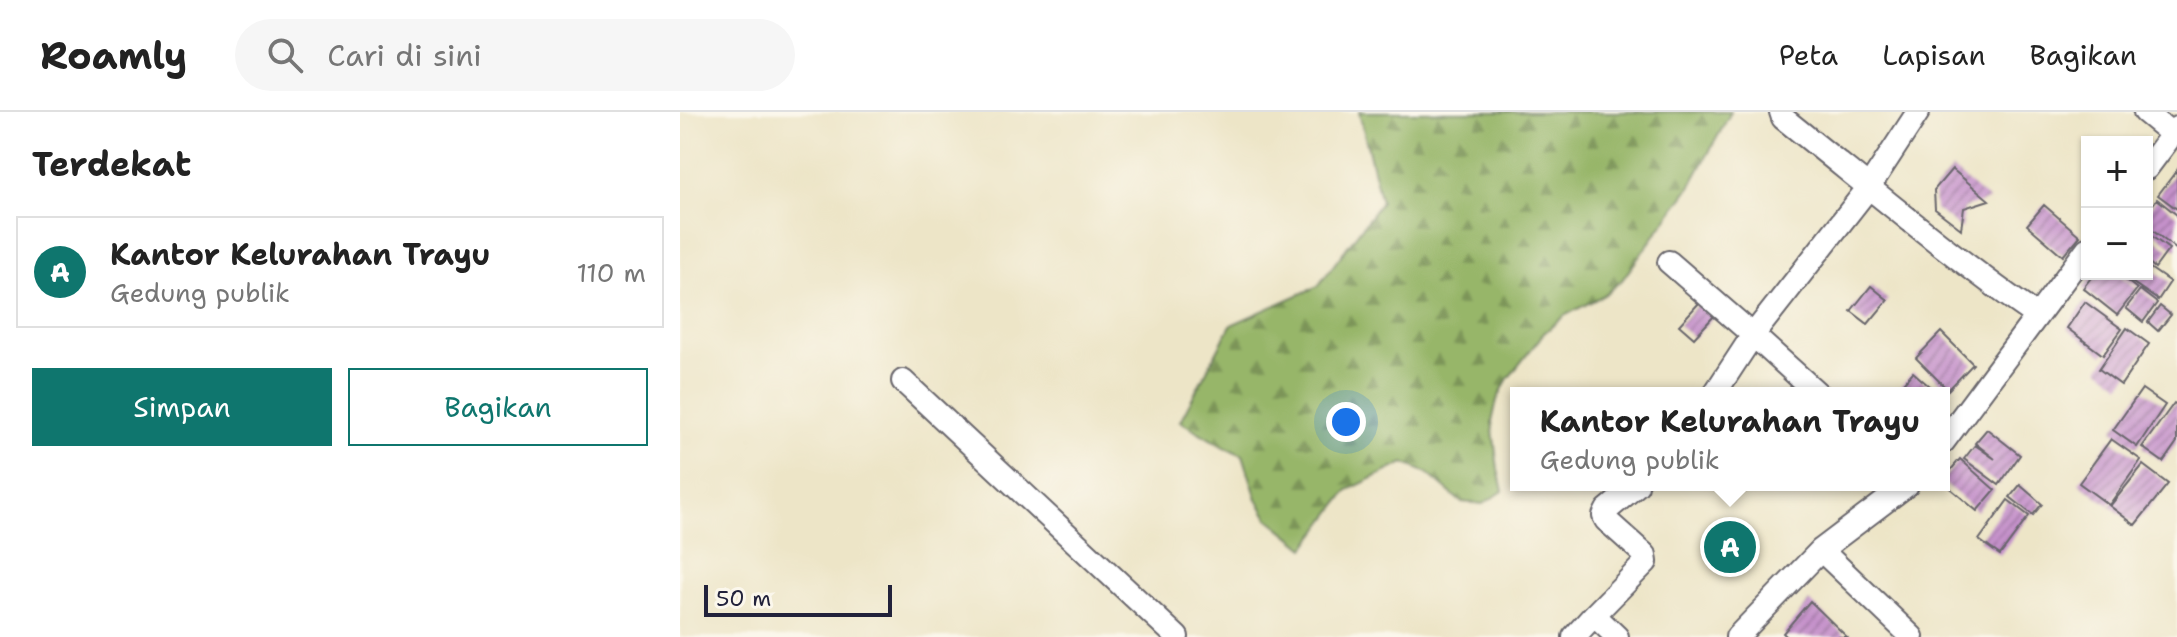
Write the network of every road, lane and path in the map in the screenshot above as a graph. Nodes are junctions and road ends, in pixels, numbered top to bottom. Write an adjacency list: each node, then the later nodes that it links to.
1 (1781, 112): 6 (street)
2 (1918, 112): 6 (street)
3 (2145, 112): 4 (street)
4 (2174, 131): 5 (street)
5 (2153, 160)
6 (1869, 187): 9 (street); 10 (street)
7 (2081, 257): 9 (street)
8 (1669, 262): 10 (street)
9 (2037, 316): 14 (street)
10 (1753, 335): 12 (street); 13 (street)
11 (903, 381): 19 (street)
12 (1719, 387)
13 (1810, 387)
14 (1950, 433)
15 (1630, 491): 18 (street)
16 (1899, 491): 17 (street)
17 (1821, 550): 22 (street); 23 (street)
18 (1594, 615): 20 (street); 21 (street)
19 (1177, 637)
20 (1574, 637)
21 (1617, 637)
22 (1737, 637)
23 (1912, 637)

